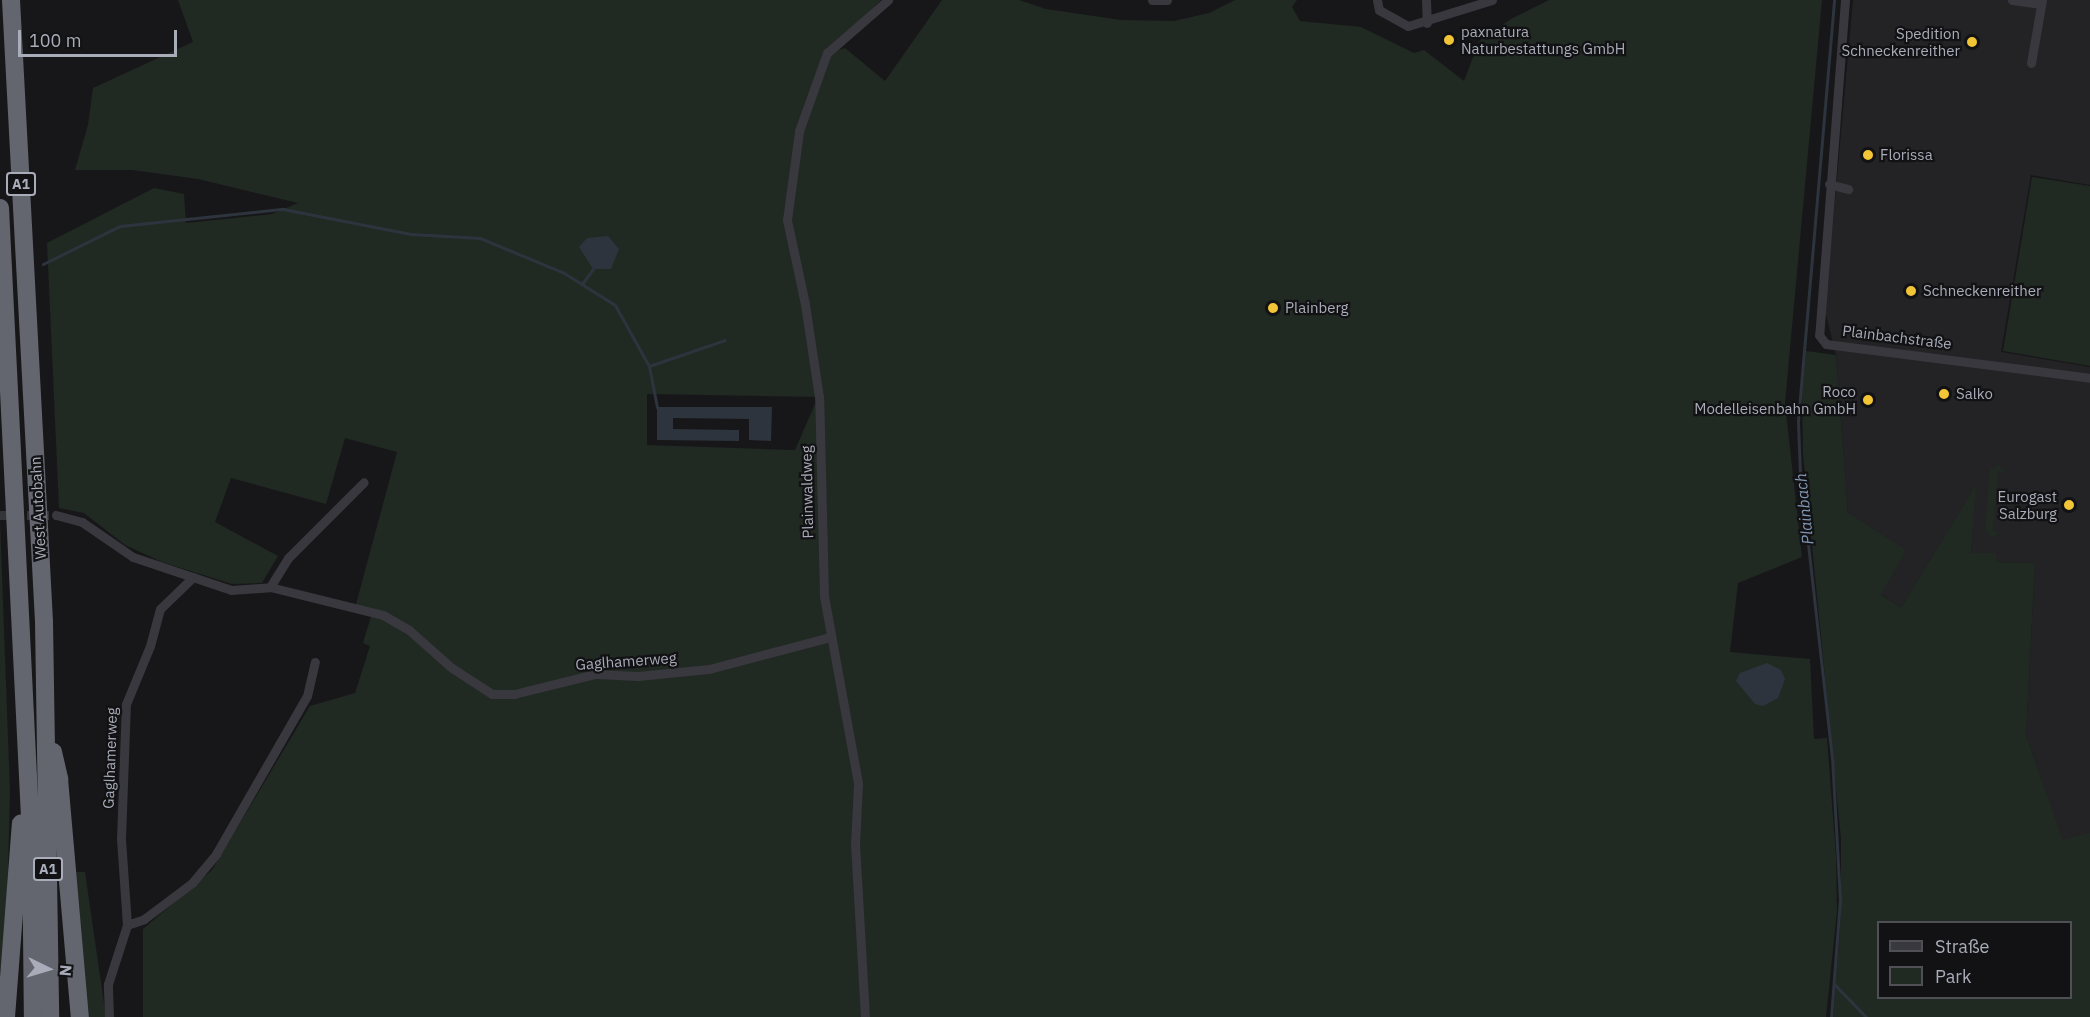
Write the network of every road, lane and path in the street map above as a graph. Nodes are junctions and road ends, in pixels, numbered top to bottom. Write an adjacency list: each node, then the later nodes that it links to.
1 (11, 0): 23 (highway, West Autobahn / A1)
2 (888, 0): 21 (street, Plainwaldweg)
3 (1152, 0): 4 (street)
4 (1167, 0)
5 (1377, 0): 11 (street)
6 (1426, 0): 11 (street)
7 (1491, 0): 11 (street)
8 (1845, 0): 13 (street, Plainbachstraße)
9 (2012, 0): 10 (street)
10 (2042, 2): 12 (street)
11 (1427, 22)
12 (2031, 63)
13 (1828, 184): 14 (street); 16 (street, Plainbachstraße)
14 (1848, 189)
15 (0, 208): 24 (highway, West Autobahn / A1)
16 (2090, 378)
17 (364, 482): 20 (street)
18 (56, 515): 19 (street, Gaglhamerweg)
19 (193, 577): 20 (street, Gaglhamerweg); 25 (street, Gaglhamerweg)
20 (270, 587): 21 (street, Gaglhamerweg)
21 (830, 637): 31 (street, Plainwaldweg)
22 (315, 662): 25 (street)
23 (47, 722): 28 (highway, West Autobahn / A1); 29 (highway)
24 (27, 790): 26 (highway); 27 (highway, West Autobahn / A1)
25 (127, 925): 30 (street, Gaglhamerweg)
26 (6, 1017)
27 (33, 1017)
28 (50, 1017)
29 (80, 1017)
30 (109, 1017)
31 (866, 1017)

